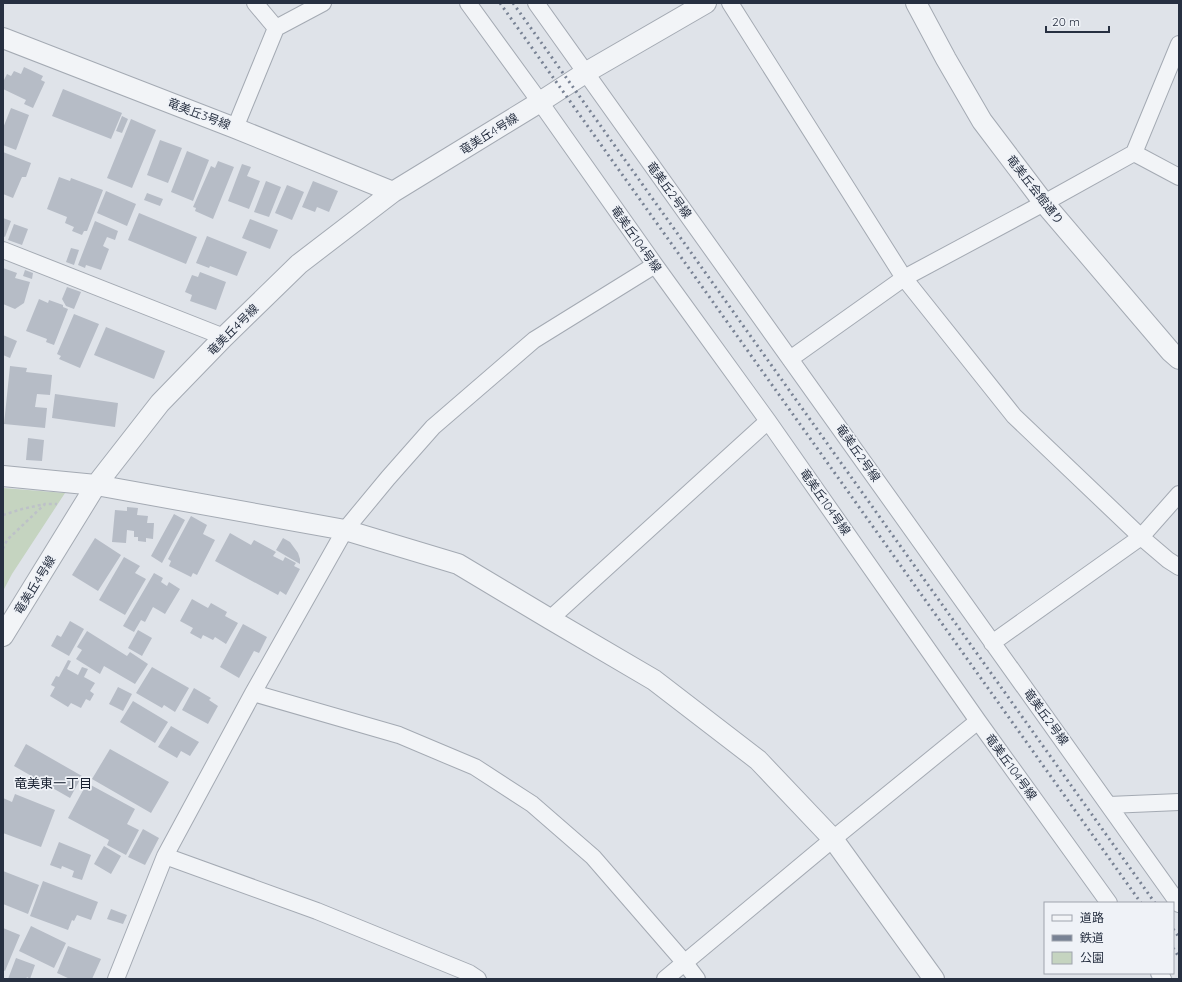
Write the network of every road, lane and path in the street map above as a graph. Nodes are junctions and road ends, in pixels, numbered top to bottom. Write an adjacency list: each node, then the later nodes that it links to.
1 (255, 3): 8 (street)
2 (323, 3): 8 (street)
3 (468, 3): 12 (street, 竜美丘104号線)
4 (536, 3): 11 (street, 竜美丘2号線)
5 (706, 3): 11 (street)
6 (730, 3): 20 (street)
7 (916, 3): 17 (street, 竜美丘会館通り)
8 (276, 28): 13 (street)
9 (3, 38): 13 (street, 竜美丘3号線)
10 (1179, 44): 14 (street)
11 (585, 73): 12 (street, 竜美丘4号線); 22 (street, 竜美丘2号線)
12 (540, 102): 16 (street, 竜美丘4号線); 19 (street, 竜美丘104号線)
13 (235, 128): 16 (street, 竜美丘3号線)
14 (1134, 153): 15 (street); 17 (street)
15 (1179, 177)
16 (393, 192): 21 (street, 竜美丘4号線)
17 (1044, 203): 20 (street); 23 (street, 竜美丘会館通り)
18 (3, 250): 21 (street)
19 (655, 265): 24 (street, 竜美丘104号線); 31 (street)
20 (904, 278): 22 (street); 32 (street)
21 (224, 337): 26 (street, 竜美丘4号線)
22 (790, 359): 37 (street, 竜美丘2号線)
23 (1179, 359)
24 (768, 421): 35 (street); 39 (street, 竜美丘104号線)
25 (3, 476): 26 (street)
26 (96, 485): 31 (street); 36 (street, 竜美丘4号線)
27 (1179, 494): 32 (street)
28 (45, 504): 29 (path); 30 (path); 33 (path)
29 (58, 504)
30 (3, 515)
31 (345, 530): 35 (street); 38 (street)
32 (1141, 536): 34 (street); 37 (street)
33 (3, 549)
34 (1179, 567)
35 (550, 619): 42 (street)
36 (3, 636)
37 (992, 643): 41 (street, 竜美丘2号線)
38 (253, 693): 43 (street); 46 (street)
39 (978, 721): 42 (street); 44 (street, 竜美丘104号線)
40 (1179, 802): 41 (street)
41 (1108, 805): 45 (street, 竜美丘2号線)
42 (833, 839): 46 (street); 51 (street)
43 (165, 856): 47 (street); 48 (street)
44 (1108, 902)
45 (1179, 904)
46 (685, 963): 49 (street); 50 (street)
47 (116, 979)
48 (478, 979)
49 (666, 979)
50 (697, 979)
51 (934, 979)

